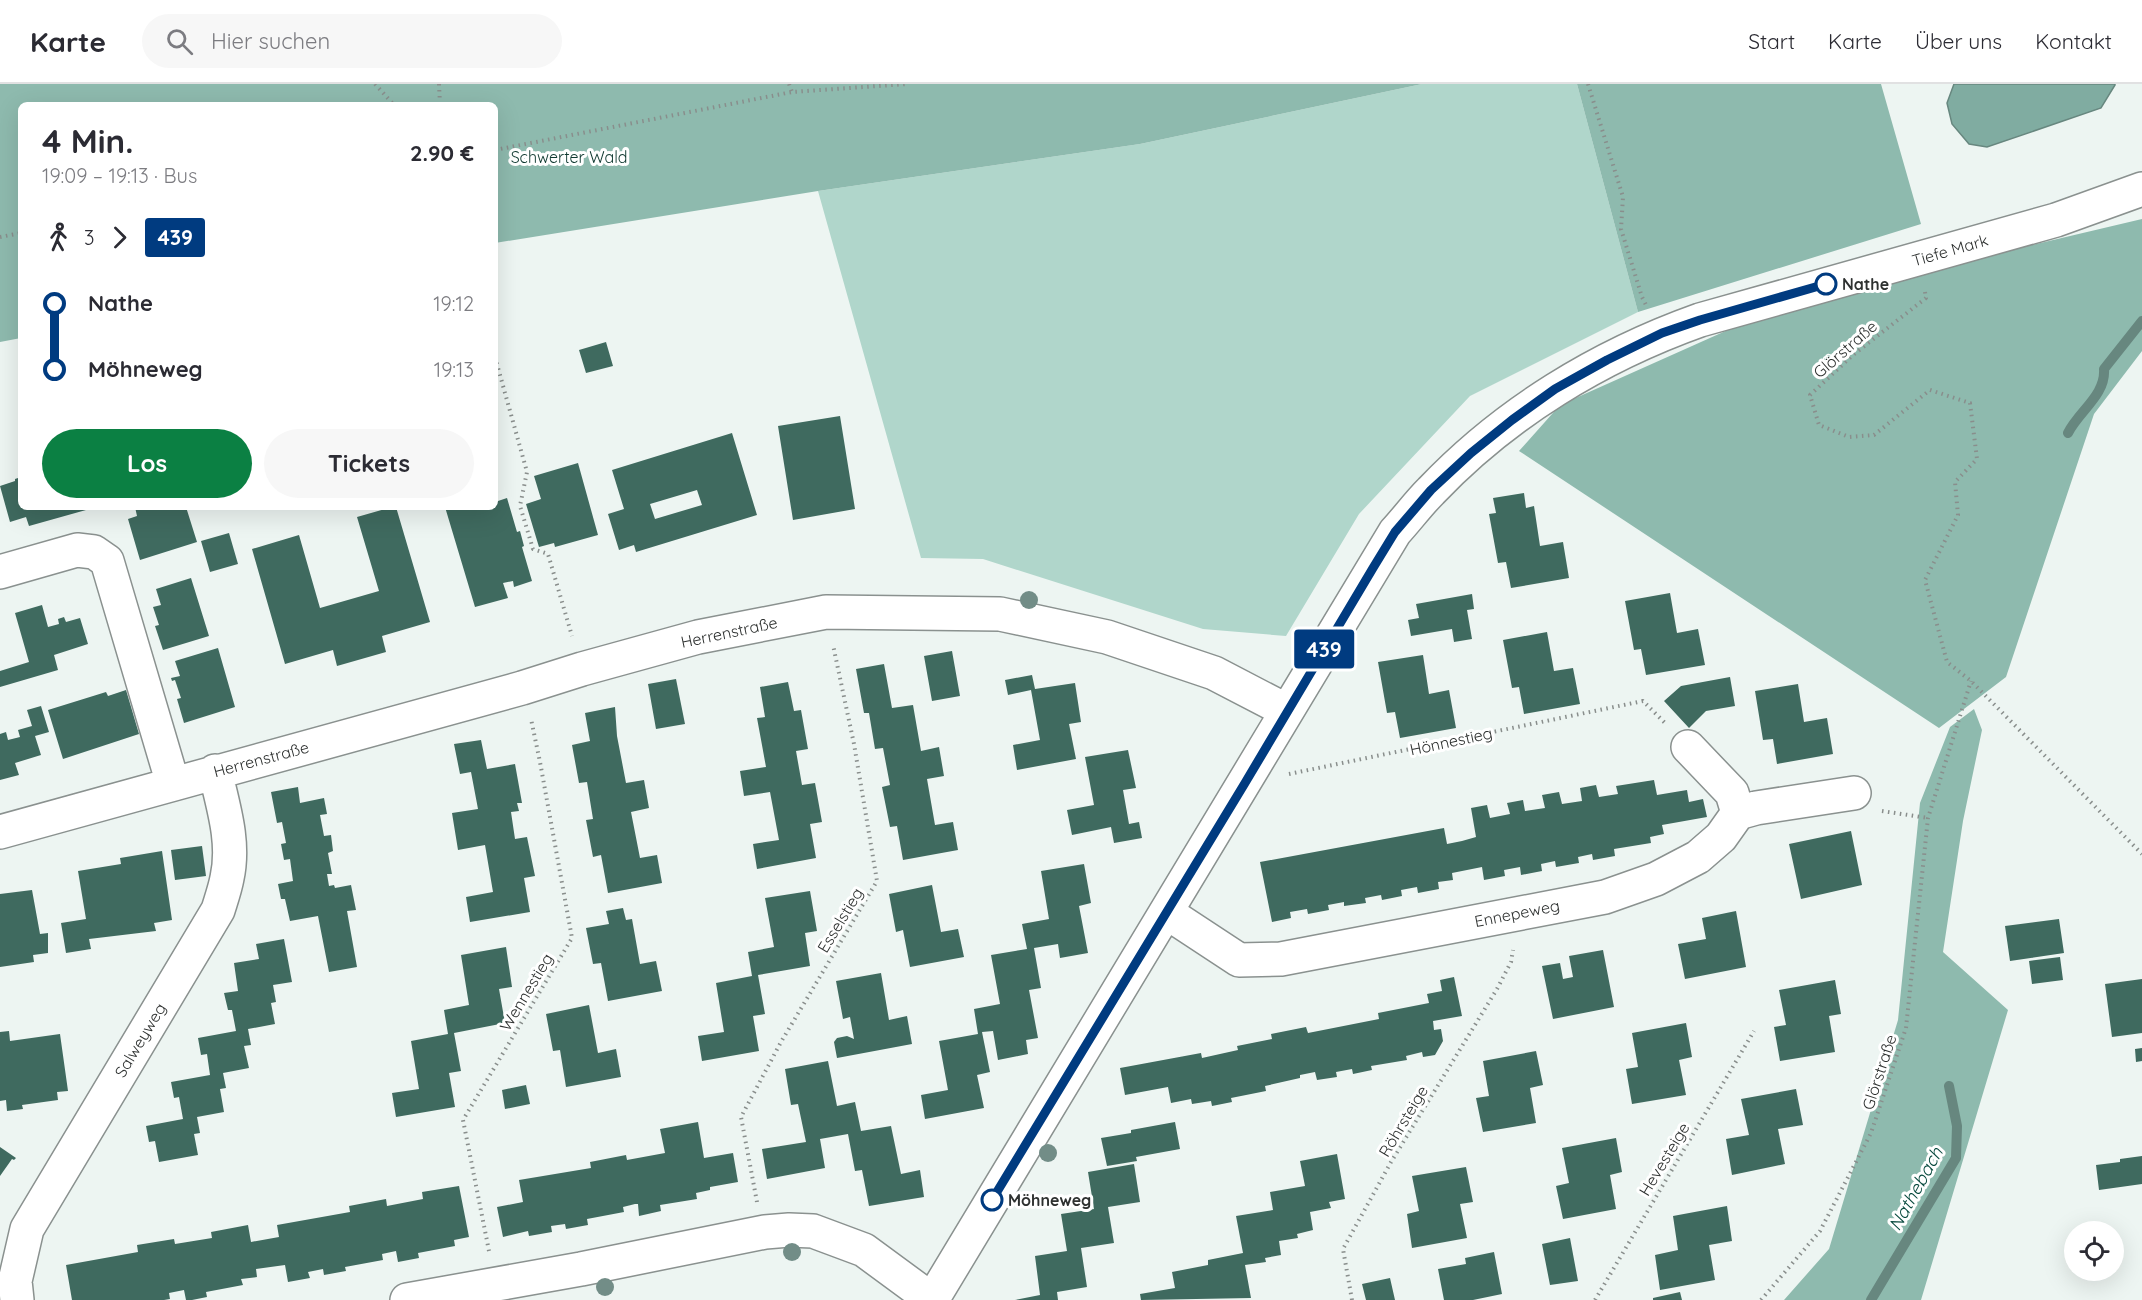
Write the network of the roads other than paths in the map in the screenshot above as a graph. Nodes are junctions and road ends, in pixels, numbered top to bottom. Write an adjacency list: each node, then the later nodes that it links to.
1 (2142, 189): 3 (street, Tiefe Mark)
2 (0, 572): 6 (street)
3 (1287, 711): 5 (street, Herrenstraße); 10 (street, Tiefe Mark)
4 (1688, 747): 8 (street)
5 (215, 771): 6 (street, Herrenstraße); 11 (street, Salweyweg)
6 (173, 784): 9 (street, Herrenstraße)
7 (1854, 793): 8 (street)
8 (1738, 813): 10 (street, Ennepeweg)
9 (0, 832)
10 (1166, 912): 13 (street, Tiefe Mark)
11 (17, 1300)
12 (407, 1300): 13 (street)
13 (932, 1300)

